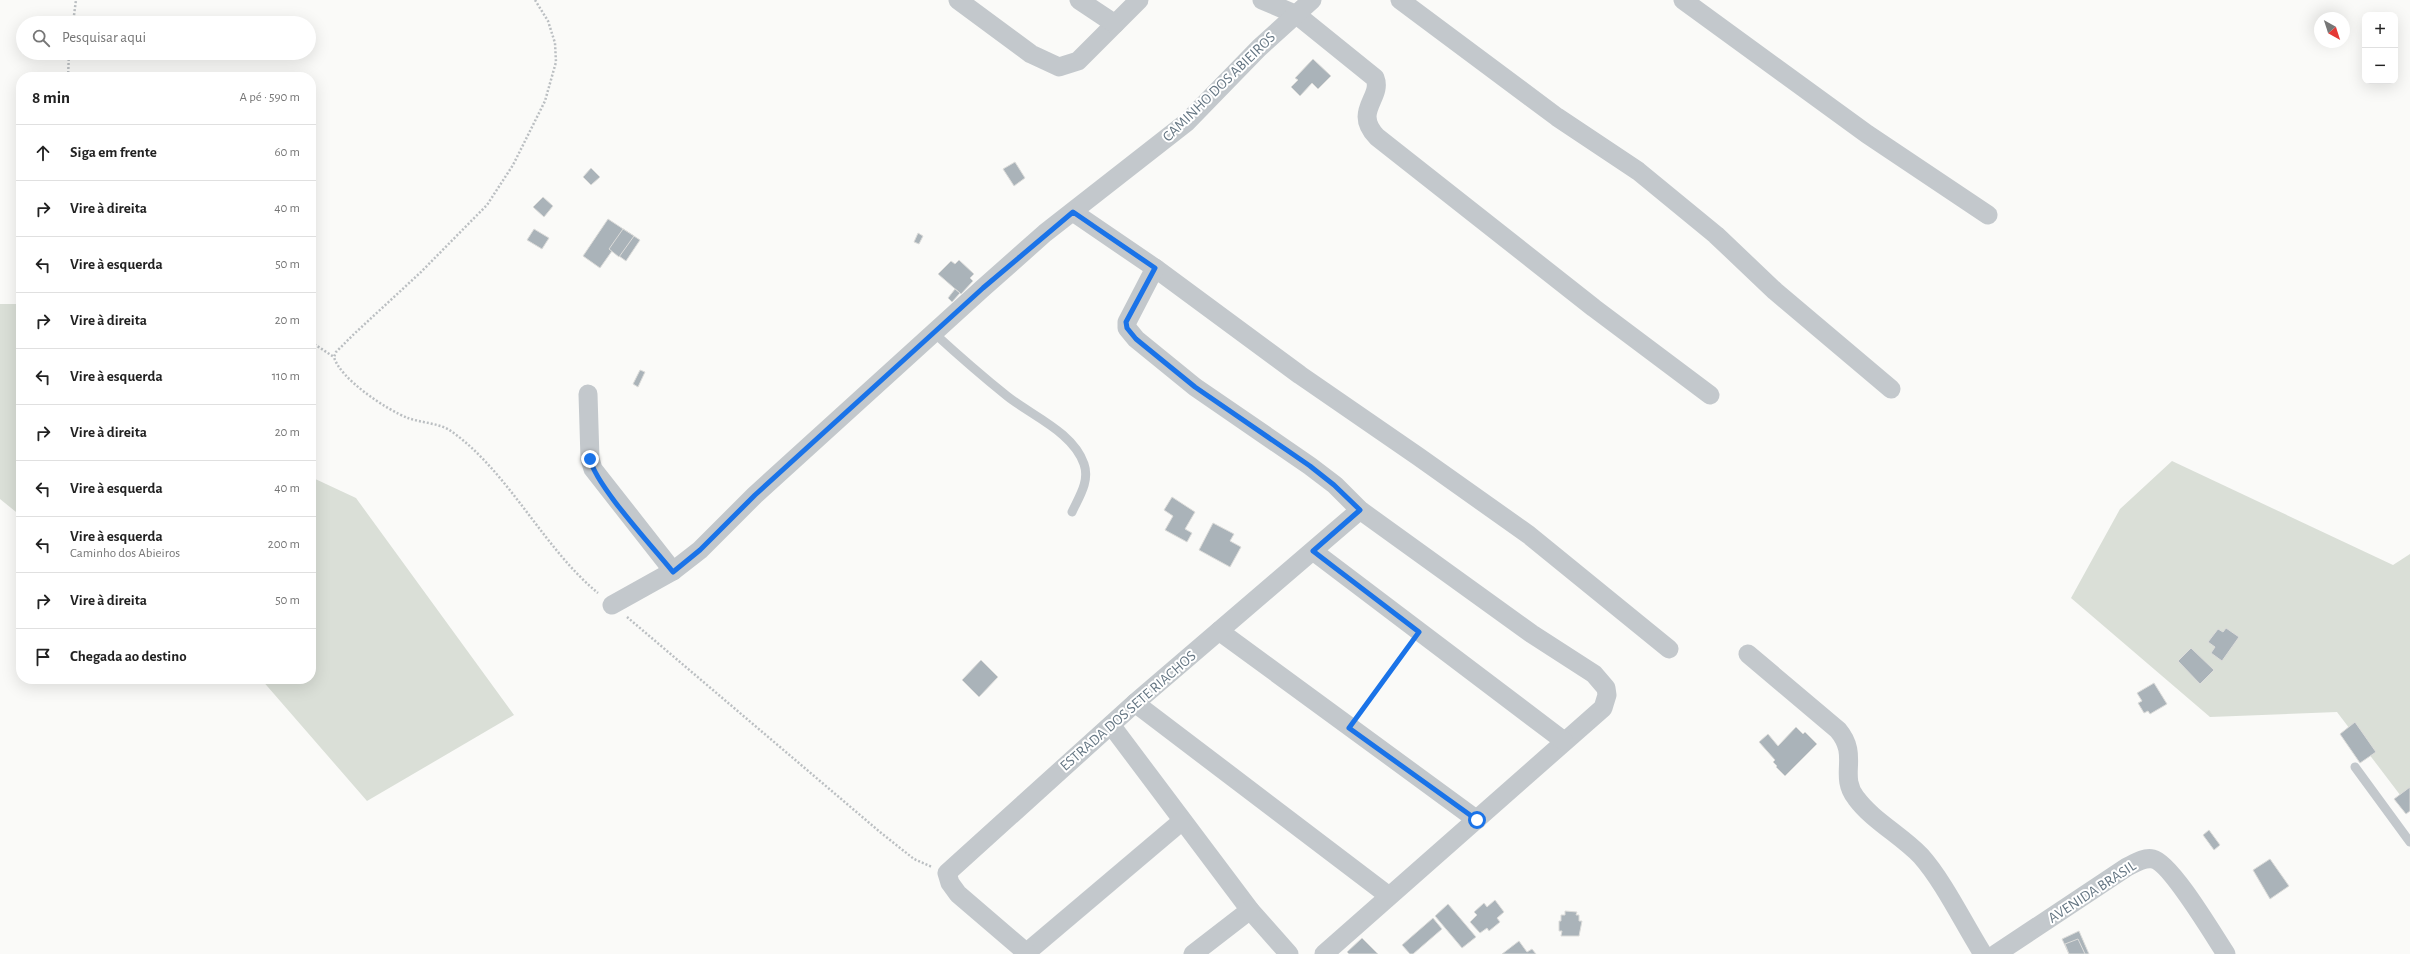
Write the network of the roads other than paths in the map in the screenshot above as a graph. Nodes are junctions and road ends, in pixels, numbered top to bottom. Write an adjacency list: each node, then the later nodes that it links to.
1 (958, 0): 9 (street)
2 (1079, 0): 9 (street)
3 (1139, 0): 9 (street)
4 (1262, 0): 8 (street)
5 (1312, 0): 8 (street, CAMINHO DOS ABIEIROS)
6 (1400, 0): 14 (street)
7 (1683, 0): 11 (street)
8 (1297, 15): 10 (street, CAMINHO DOS ABIEIROS); 16 (street)
9 (1114, 24)
10 (1073, 212): 12 (street); 13 (street, CAMINHO DOS ABIEIROS)
11 (1988, 215)
12 (1155, 268): 17 (street); 23 (street)
13 (934, 333): 18 (lane); 20 (street, CAMINHO DOS ABIEIROS)
14 (1891, 389)
15 (588, 394): 20 (street)
16 (1710, 395)
17 (1360, 510): 19 (street, ESTRADA DOS SETE RIACHOS); 27 (street)
18 (1072, 512)
19 (1313, 551): 22 (street, ESTRADA DOS SETE RIACHOS); 27 (street)
20 (673, 572): 21 (street, CAMINHO DOS ABIEIROS)
21 (612, 605)
22 (1219, 631): 25 (street, ESTRADA DOS SETE RIACHOS); 30 (street)
23 (1669, 649)
24 (1748, 654): 39 (street)
25 (1135, 703): 26 (street, ESTRADA DOS SETE RIACHOS); 32 (street)
26 (1111, 725): 29 (street); 35 (street, ESTRADA DOS SETE RIACHOS)
27 (1564, 741): 30 (street)
28 (2355, 767): 31 (lane)
29 (1182, 820): 33 (street); 35 (street)
30 (1477, 820): 32 (street)
31 (2410, 842)
32 (1389, 896): 38 (street)
33 (1250, 910): 36 (street); 37 (street)
34 (2008, 951): 40 (street, AVENIDA BRASIL)
35 (1027, 953)
36 (1193, 954)
37 (1289, 954)
38 (1324, 954)
39 (1983, 954)
40 (2226, 954)

